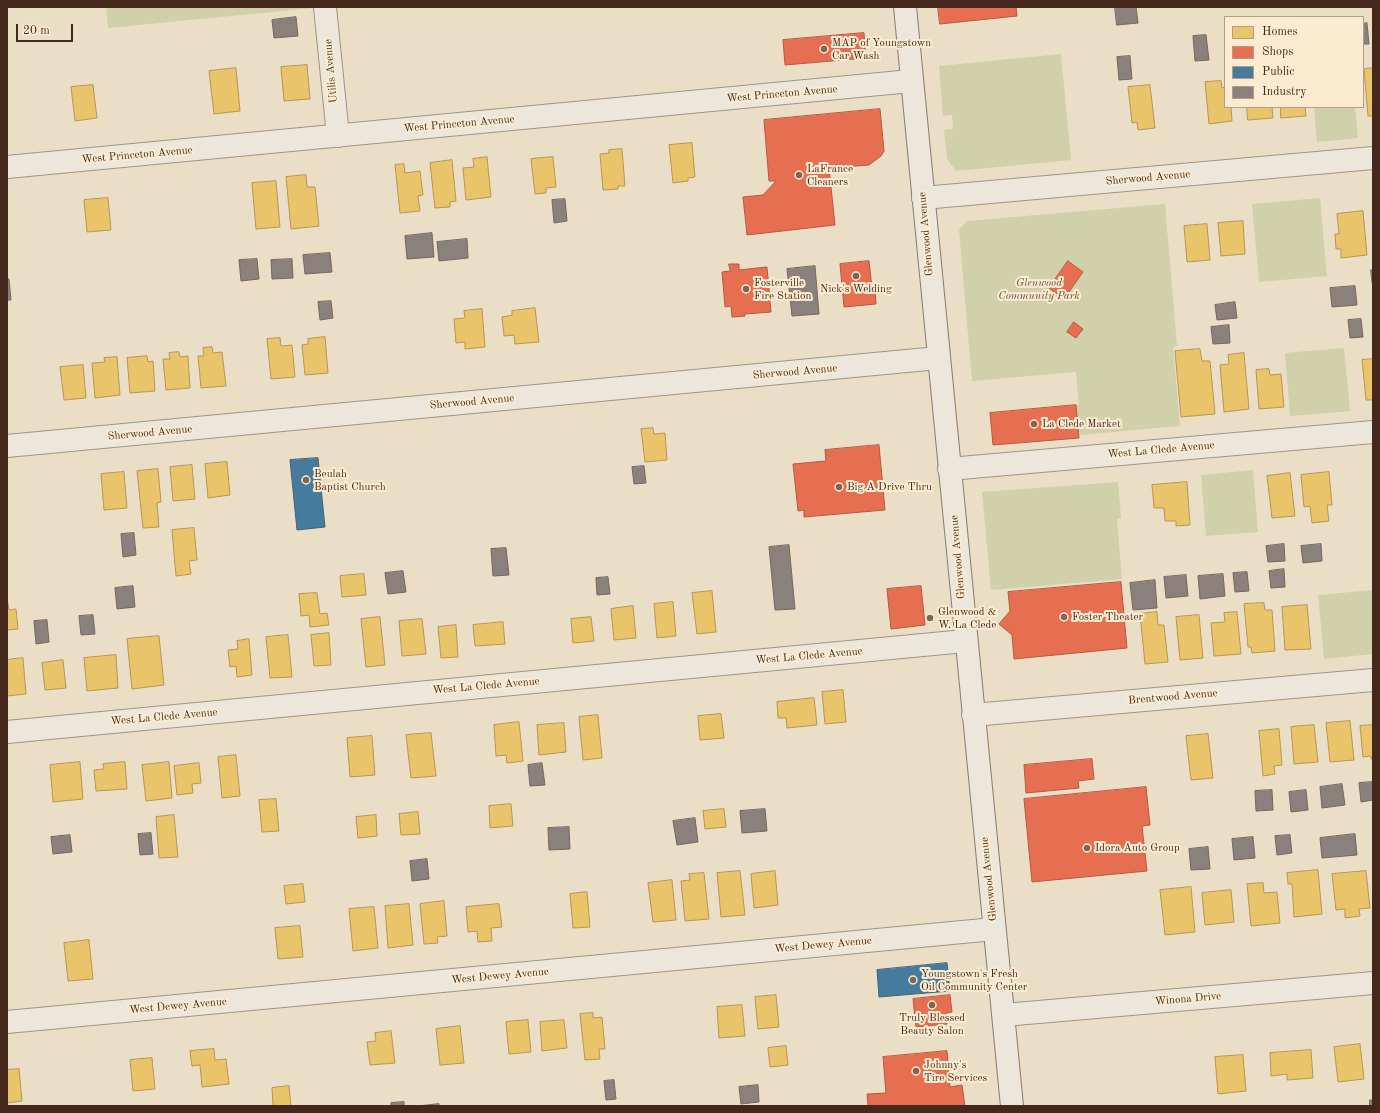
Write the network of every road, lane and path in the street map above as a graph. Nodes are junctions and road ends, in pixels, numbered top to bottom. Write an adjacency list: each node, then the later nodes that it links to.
1 (325, 7): 4 (street, Utilis Avenue)
2 (905, 7): 3 (street, Glenwood Avenue)
3 (911, 81): 4 (street, West Princeton Avenue); 7 (street, Glenwood Avenue)
4 (338, 136): 6 (street, West Princeton Avenue)
5 (1373, 158): 7 (street, Sherwood Avenue)
6 (7, 167)
7 (923, 198): 8 (street, Glenwood Avenue)
8 (938, 358): 10 (street, Sherwood Avenue); 11 (street, Glenwood Avenue)
9 (1373, 432): 11 (street, West La Clede Avenue)
10 (7, 446)
11 (949, 469): 12 (street, Glenwood Avenue)
12 (966, 641): 14 (street, Glenwood Avenue); 15 (street, West La Clede Avenue)
13 (1373, 680): 14 (street, Brentwood Avenue)
14 (973, 715): 16 (street, Glenwood Avenue)
15 (7, 732)
16 (994, 929): 18 (street, Glenwood Avenue); 19 (street, West Dewey Avenue)
17 (1373, 983): 18 (street, Winona Drive)
18 (1004, 1015): 20 (street, Glenwood Avenue)
19 (7, 1022)
20 (1012, 1106)

